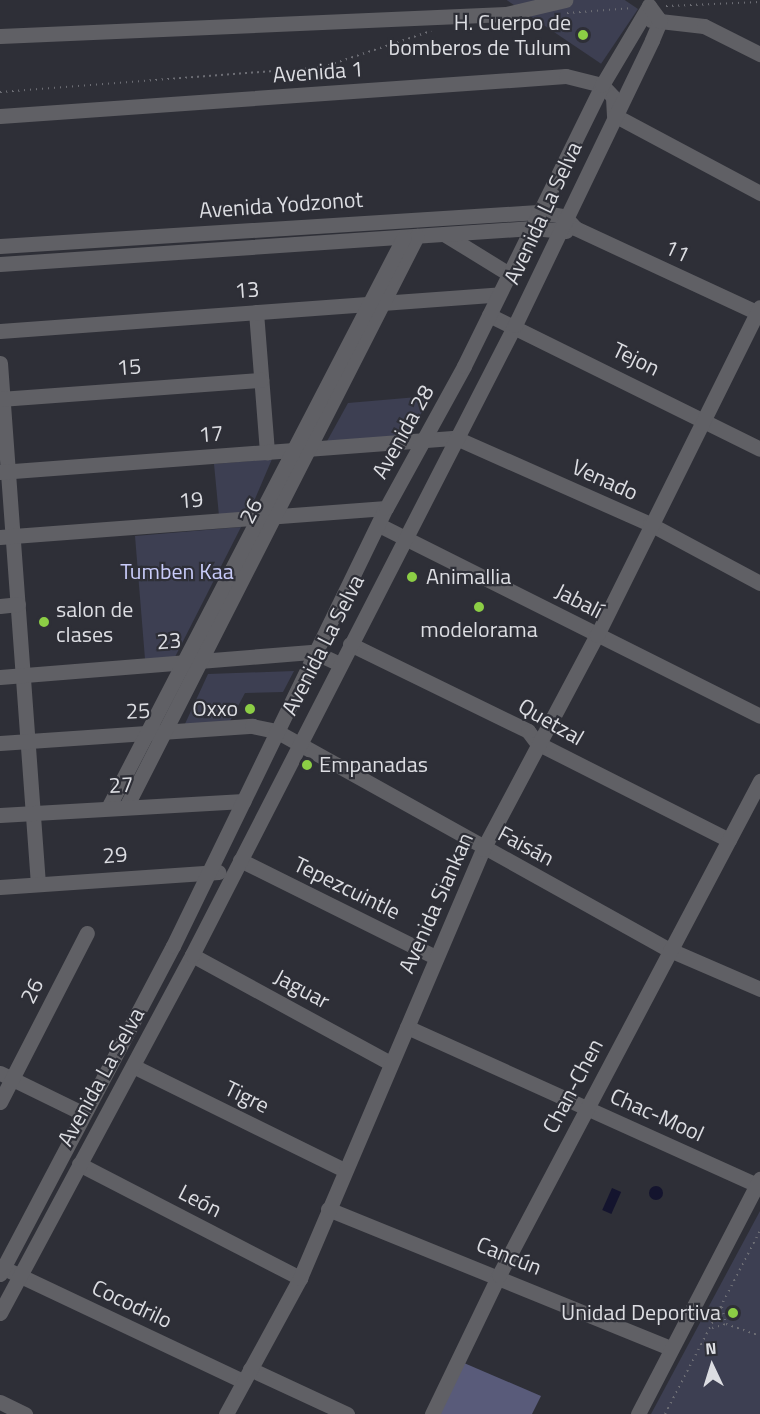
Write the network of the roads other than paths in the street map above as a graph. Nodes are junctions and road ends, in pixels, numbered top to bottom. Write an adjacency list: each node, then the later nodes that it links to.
1 (565, 0): 2 (street)
2 (508, 7): 5 (street)
3 (647, 8): 4 (street); 7 (street, Avenida 28)
4 (660, 21): 6 (street); 9 (street, Avenida La Selva)
5 (0, 36)
6 (760, 54)
7 (602, 85): 8 (street, Avenida 1); 9 (street); 11 (street, Avenida 28)
8 (0, 116)
9 (614, 116): 10 (street); 12 (street, Avenida La Selva)
10 (760, 193)
11 (538, 212): 12 (street, Avenida Yodzonot); 13 (street, Avenida 28); 18 (street, Avenida Yodzonot)
12 (564, 216): 14 (street); 15 (street, Avenida La Selva)
13 (532, 228): 15 (street, Avenida Yodzonot); 16 (street, Avenida Yodzonot); 20 (street, Avenida 28)
14 (575, 228): 15 (street); 25 (street, 11)
15 (558, 232): 27 (street, Avenida La Selva)
16 (444, 234): 17 (street, Avenida Yodzonot); 20 (street)
17 (411, 236): 19 (street, Avenida Yodzonot); 22 (street); 23 (street)
18 (0, 246)
19 (0, 264)
20 (509, 274): 21 (street, Avenida 28)
21 (498, 294): 22 (street, 13); 26 (street, Avenida 28)
22 (383, 303): 23 (street, 13); 36 (street)
23 (367, 304): 24 (street, 13); 36 (street)
24 (256, 312): 28 (street, 13); 30 (street)
25 (759, 312): 32 (street, Avenida Siankan)
26 (489, 315): 27 (street, Tejon); 34 (street, Avenida 28)
27 (515, 325): 32 (street, Tejon); 33 (street, Avenida La Selva)
28 (0, 331)
29 (0, 363): 31 (street)
30 (261, 380): 31 (street, 15); 37 (street)
31 (1, 399): 38 (street)
32 (705, 418): 35 (street, Tejon); 43 (street, Avenida Siankan)
33 (456, 438): 34 (street, Venado); 40 (street, Avenida La Selva); 43 (street, Venado)
34 (425, 440): 36 (street, 17); 39 (street, Avenida 28)
35 (760, 449)
36 (301, 450): 37 (street, 17); 42 (street)
37 (267, 453): 38 (street, 17)
38 (4, 471): 45 (street)
39 (399, 487): 40 (street); 41 (street, Avenida 28)
40 (422, 498): 46 (street, Avenida La Selva)
41 (386, 508): 42 (street, 19); 44 (street, Avenida 28)
42 (267, 517): 45 (street, 19); 53 (street, 26); 54 (street)
43 (650, 524): 47 (street, Venado); 50 (street, Avenida Siankan)
44 (378, 525): 46 (street, Jabalí); 52 (street, Avenida 28)
45 (6, 536): 48 (street)
46 (404, 536): 50 (street, Jabalí); 51 (street, Avenida La Selva)
47 (760, 583)
48 (18, 604): 49 (street); 56 (street)
49 (0, 606)
50 (597, 636): 58 (street, Jabalí); 64 (street, Avenida Siankan)
51 (350, 644): 55 (street, Avenida La Selva); 64 (street, Quetzal)
52 (314, 652): 53 (street, 23); 55 (street, 23); 59 (street, Avenida 28)
53 (200, 662): 54 (street, 23); 60 (street, 26)
54 (184, 663): 56 (street, 23); 60 (street)
55 (340, 663): 63 (street, Avenida La Selva)
56 (23, 675): 57 (street, 23); 61 (street)
57 (0, 677)
58 (760, 716)
59 (276, 731): 60 (street, 25); 63 (street, Faisán); 66 (street, Avenida 28)
60 (156, 732): 61 (street, 25); 67 (street, 26); 68 (street)
61 (28, 741): 62 (street, 25); 69 (street)
62 (0, 743)
63 (298, 743): 72 (street, Faisán); 73 (street, Avenida La Selva)
64 (537, 743): 71 (street, Quetzal); 72 (street, Avenida Siankan)
65 (758, 789): 71 (street, Chan-Chen)
66 (244, 801): 67 (street, 27); 74 (street, Avenida 28)
67 (126, 807): 68 (street, 27)
68 (108, 808): 69 (street, 27)
69 (33, 813): 70 (street, 27); 75 (street)
70 (0, 815)
71 (729, 840): 78 (street, Chan-Chen)
72 (483, 849): 78 (street, Faisán); 80 (street, Avenida Siankan)
73 (236, 866): 74 (street, 29); 79 (street, Avenida La Selva); 80 (street, Tepezcuintle)
74 (211, 872): 75 (street, 29); 88 (street, Avenida La Selva)
75 (38, 884): 76 (street, 29)
76 (0, 887)
77 (87, 933): 85 (street, 26)
78 (670, 950): 81 (street, Faisán); 87 (street, Chan-Chen)
79 (192, 956): 83 (street, Jaguar); 84 (street, Avenida La Selva)
80 (435, 957): 82 (street, Avenida Siankan)
81 (760, 989)
82 (406, 1027): 83 (street, Avenida Siankan); 87 (street, Chac-Mool)
83 (390, 1063): 90 (street, Avenida Siankan)
84 (133, 1066): 89 (street, Avenida La Selva); 90 (street, Tigre)
85 (6, 1076): 86 (street, 26); 88 (street)
86 (0, 1102)
87 (586, 1108): 91 (street, Chac-Mool); 94 (street, Chan-Chen)
88 (84, 1114): 93 (street, Avenida La Selva)
89 (79, 1164): 95 (street, Avenida La Selva); 96 (street, León)
90 (342, 1169): 92 (street, Avenida Siankan)
91 (758, 1182): 98 (street)
92 (328, 1209): 94 (street, Cancún); 96 (street, Avenida Siankan)
93 (2, 1271): 95 (street, Cocodrilo)
94 (499, 1275): 98 (street, Cancún); 104 (street, Chan-Chen)
95 (19, 1276): 97 (street, Avenida La Selva); 99 (street, Cocodrilo)
96 (300, 1278): 99 (street, Avenida Siankan)
97 (0, 1313)
98 (671, 1348): 105 (street)
99 (247, 1375): 102 (street, Avenida Siankan); 103 (street, Cocodrilo)
100 (0, 1402): 101 (street)
101 (25, 1414)
102 (226, 1414)
103 (347, 1414)
104 (432, 1414)
105 (638, 1414)

